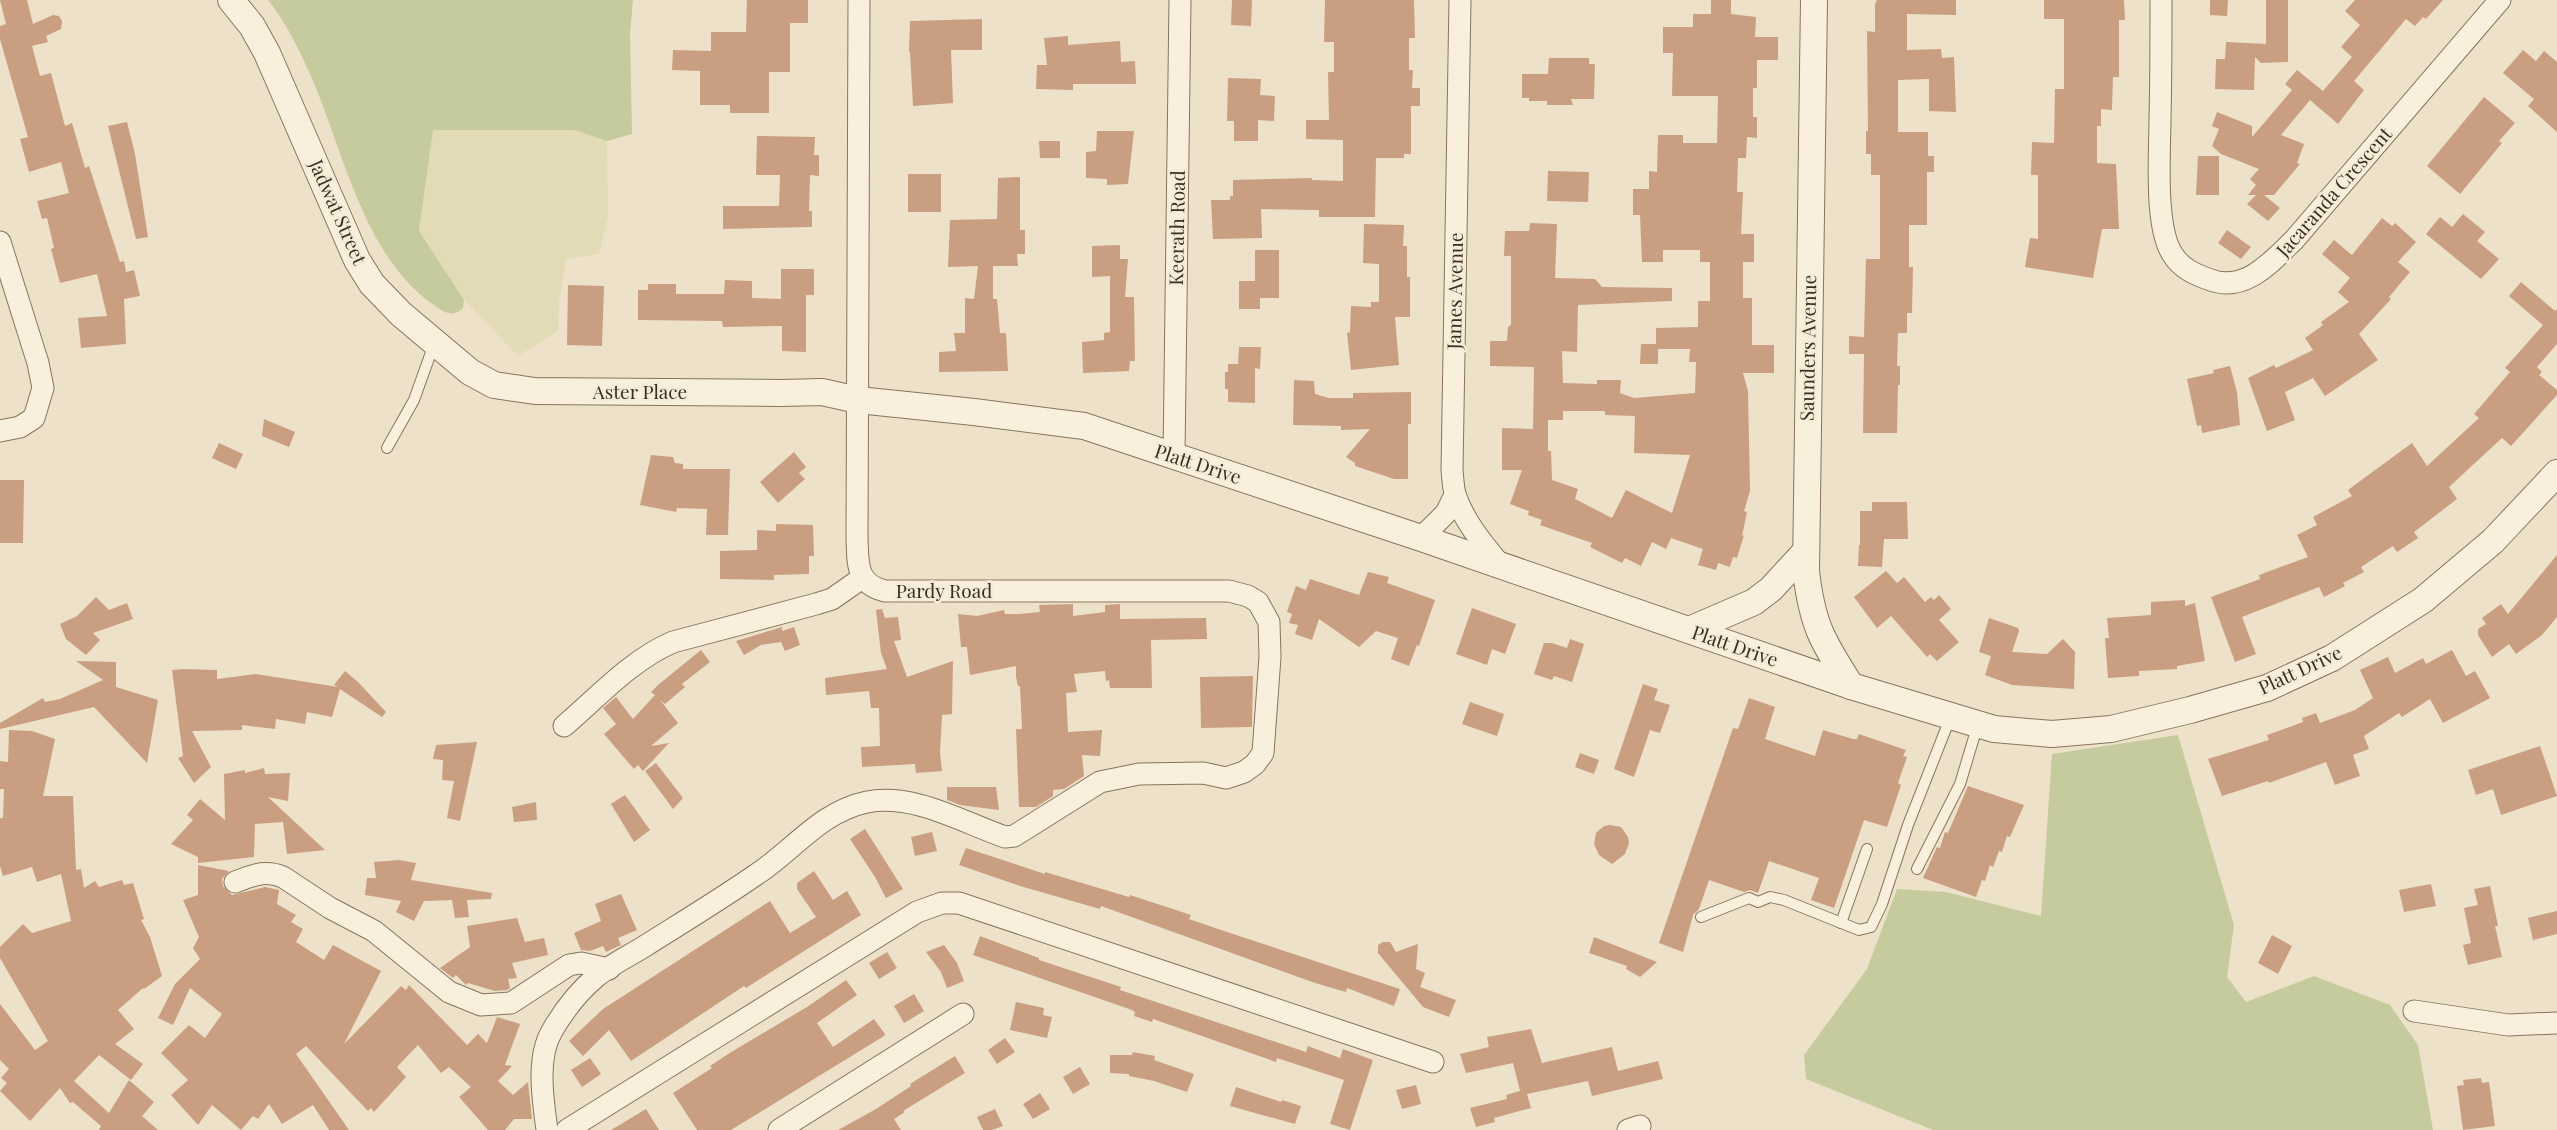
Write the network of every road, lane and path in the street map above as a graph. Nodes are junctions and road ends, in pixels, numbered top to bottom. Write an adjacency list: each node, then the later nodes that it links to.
1 (231, 0): 9 (street, Jadwat Street)
2 (859, 0): 10 (street)
3 (1180, 0): 13 (street, Keerath Road)
4 (1460, 0): 15 (street, James Avenue)
5 (1814, 0): 17 (street, Saunders Avenue)
6 (2161, 0): 7 (street, Jacaranda Crescent)
7 (2500, 0)
8 (0, 242): 11 (street)
9 (434, 344): 10 (street, Aster Place); 12 (lane)
10 (858, 400): 13 (street, Platt Drive); 19 (street)
11 (0, 431)
12 (387, 448)
13 (1174, 456): 16 (street, Platt Drive)
14 (2557, 473): 23 (street, Platt Drive)
15 (1455, 495): 16 (street); 18 (street, James Avenue)
16 (1421, 538): 18 (street, Platt Drive)
17 (1806, 551): 20 (street); 21 (street, Saunders Avenue)
18 (1502, 567): 20 (street, Platt Drive)
19 (862, 578): 24 (street); 30 (street, Pardy Road)
20 (1689, 630): 21 (street, Platt Drive)
21 (1851, 686): 22 (street, Platt Drive)
22 (1951, 716): 23 (street, Platt Drive); 29 (lane)
23 (1978, 724): 26 (lane)
24 (564, 726)
25 (1867, 849): 29 (lane)
26 (1917, 869)
27 (234, 883): 30 (street)
28 (1701, 917): 29 (lane)
29 (1841, 923)
30 (610, 969): 35 (street)
31 (2414, 1011): 33 (street)
32 (963, 1014): 37 (street)
33 (2557, 1024)
34 (1433, 1062): 36 (street)
35 (547, 1130)
36 (567, 1130)
37 (779, 1130)

